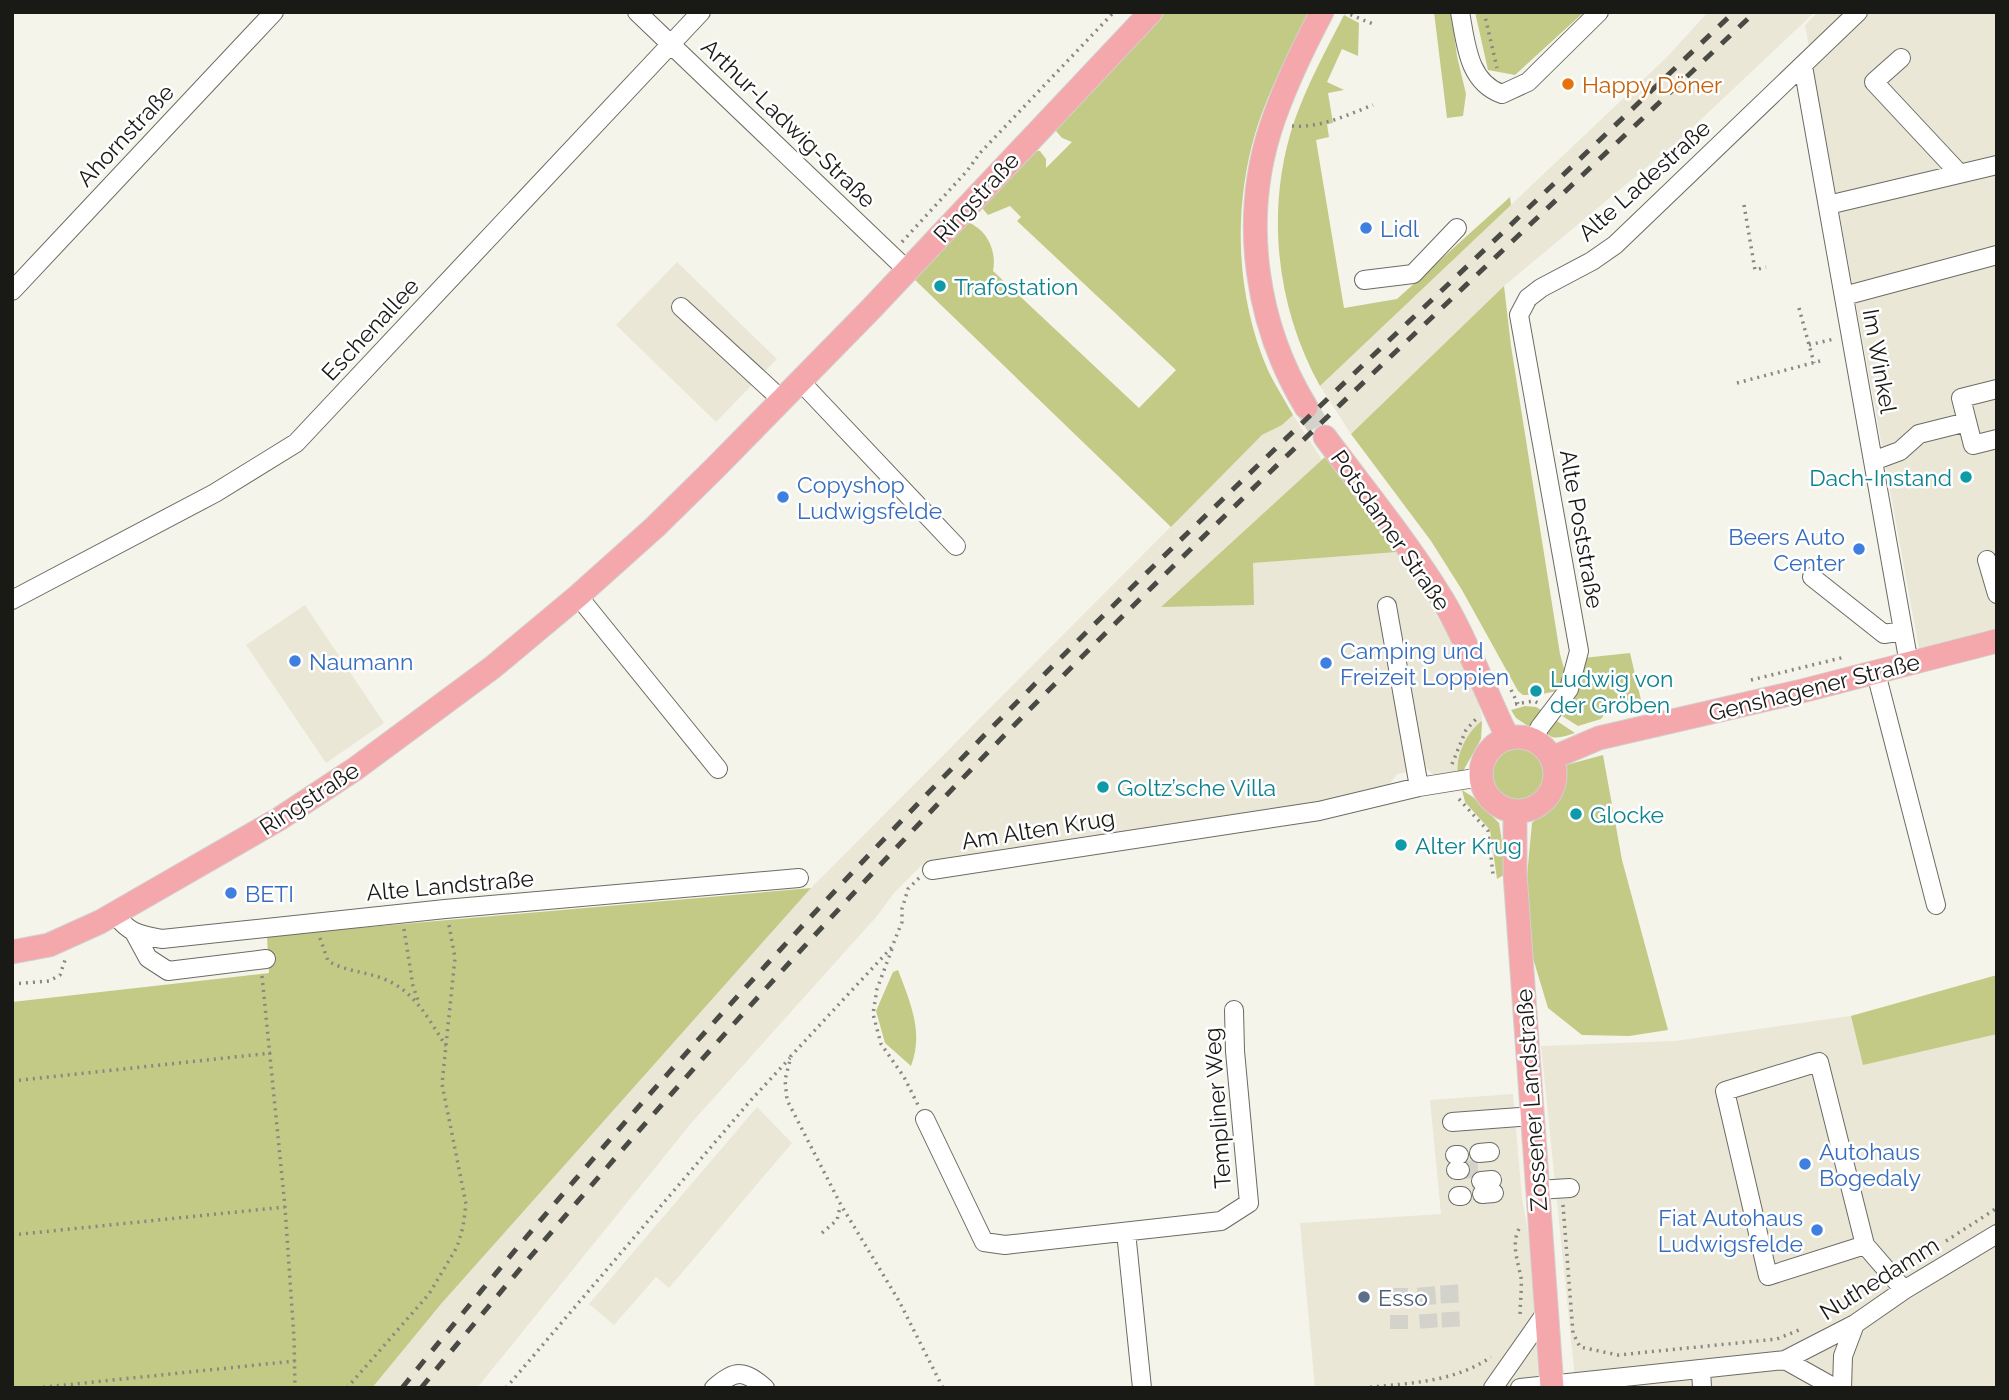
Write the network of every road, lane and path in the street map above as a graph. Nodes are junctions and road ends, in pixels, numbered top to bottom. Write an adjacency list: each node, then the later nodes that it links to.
1 (274, 12): 28 (street, Ahornstraße)
2 (637, 12): 13 (street, Arthur-Ladwig-Straße)
3 (701, 12): 13 (street, Eschenallee)
4 (1114, 12): 25 (path)
5 (1151, 12): 25 (main road, Ringstraße)
6 (1322, 12): 41 (main road)
7 (1344, 12): 12 (path)
8 (1460, 12): 16 (street)
9 (1484, 12): 16 (path)
10 (1599, 12): 16 (street)
11 (1858, 12): 15 (street, Alte Ladestraße)
12 (1373, 24)
13 (671, 44): 25 (street, Arthur-Ladwig-Straße); 51 (street, Eschenallee)
14 (1901, 58): 20 (street)
15 (1804, 66): 22 (street, Im Winkel); 32 (street, Alte Ladestraße)
16 (1502, 94)
17 (1373, 104): 18 (path)
18 (1294, 115)
19 (1997, 165): 20 (street)
20 (1958, 172): 22 (street)
21 (1744, 205): 26 (path)
22 (1828, 205): 29 (street, Im Winkel)
23 (1457, 228): 27 (street)
24 (1997, 255): 29 (street)
25 (899, 262): 37 (main road, Ringstraße)
26 (1766, 267)
27 (1364, 280)
28 (12, 291)
29 (1844, 296): 33 (street, Im Winkel)
30 (681, 307): 40 (street)
31 (1799, 308): 34 (path)
32 (1519, 315): 59 (street, Alte Poststraße)
33 (1851, 334): 34 (path); 45 (street, Im Winkel)
34 (1809, 345): 36 (path)
35 (1820, 361): 36 (path)
36 (1814, 363): 38 (path)
37 (800, 381): 40 (main road, Ringstraße); 46 (street)
38 (1737, 383)
39 (1997, 389): 42 (street)
40 (782, 400): 50 (main road, Ringstraße)
41 (1306, 407)
42 (1967, 422): 44 (street); 45 (street)
43 (1325, 437): 57 (main road, Potsdamer Straße)
44 (1997, 439)
45 (1873, 461): 53 (street, Im Winkel)
46 (956, 546)
47 (1987, 560): 49 (street)
48 (1812, 577): 53 (street)
49 (1997, 594)
50 (578, 596): 61 (street); 70 (main road, Ringstraße)
51 (12, 600)
52 (1387, 606): 64 (street)
53 (1903, 631): 55 (street, Im Winkel)
54 (1997, 641): 55 (main road, Genshagener Straße)
55 (1909, 664): 56 (main road, Genshagener Straße)
56 (1876, 673): 60 (main road, Genshagener Straße); 68 (street)
57 (1507, 707): 58 (main road, Potsdamer Straße); 63 (path)
58 (1508, 738): 59 (main road); 62 (main road)
59 (1533, 740): 60 (main road)
60 (1552, 758): 65 (main road)
61 (718, 769)
62 (1481, 777): 63 (street, Am Alten Krug); 65 (main road)
63 (1453, 783): 64 (street, Am Alten Krug)
64 (1419, 788): 66 (street, Am Alten Krug)
65 (1515, 811): 85 (main road, Zossener Landstraße)
66 (932, 870): 75 (path)
67 (799, 878): 69 (street, Alte Landstraße)
68 (1936, 905)
69 (445, 909): 71 (street, Alte Landstraße); 81 (path)
70 (114, 914): 73 (street); 74 (main road, Ringstraße)
71 (400, 914): 72 (street, Alte Landstraße); 79 (path)
72 (314, 923): 73 (street, Alte Landstraße); 79 (path)
73 (135, 934): 77 (street)
74 (68, 937): 76 (main road, Ringstraße); 78 (path)
75 (892, 947): 83 (path); 86 (path)
76 (12, 952)
77 (263, 960): 82 (path)
78 (12, 984)
79 (419, 1005): 81 (path)
80 (1234, 1010): 93 (street, Templiner Weg)
81 (446, 1046): 110 (path)
82 (271, 1053): 84 (path); 91 (path)
83 (791, 1056): 90 (path); 111 (path)
84 (12, 1081)
85 (1532, 1116): 87 (street); 89 (main road, Zossener Landstraße)
86 (925, 1119): 93 (street)
87 (1452, 1122)
88 (1566, 1189): 89 (street); 102 (path)
89 (1537, 1190): 100 (main road, Zossener Landstraße)
90 (841, 1205): 94 (path); 114 (path)
91 (285, 1207): 96 (path); 105 (path)
92 (1997, 1208): 98 (path)
93 (1126, 1232): 115 (street)
94 (822, 1233)
95 (1997, 1234): 99 (street, Nuthedamm)
96 (12, 1235)
97 (1865, 1245): 97 (street); 99 (street)
98 (1939, 1246)
99 (1904, 1290): 101 (street, Nuthedamm)
100 (1545, 1314): 107 (main road, Zossener Landstraße); 117 (street)
101 (1855, 1324): 104 (street, Nuthedamm); 121 (street)
102 (1801, 1330)
103 (1500, 1349): 116 (path)
104 (1785, 1360): 106 (street, Nuthedamm); 120 (street)
105 (295, 1361): 108 (path); 109 (path)
106 (1701, 1369): 107 (street, Nuthedamm); 119 (street)
107 (1552, 1386): 118 (street, Nuthedamm)
108 (36, 1388)
109 (295, 1388)
110 (347, 1388)
111 (506, 1388)
112 (714, 1388): 113 (street)
113 (765, 1388)
114 (943, 1388)
115 (1142, 1388)
116 (1363, 1388)
117 (1493, 1388)
118 (1520, 1388)
119 (1702, 1388)
120 (1835, 1388)
121 (1842, 1388)

